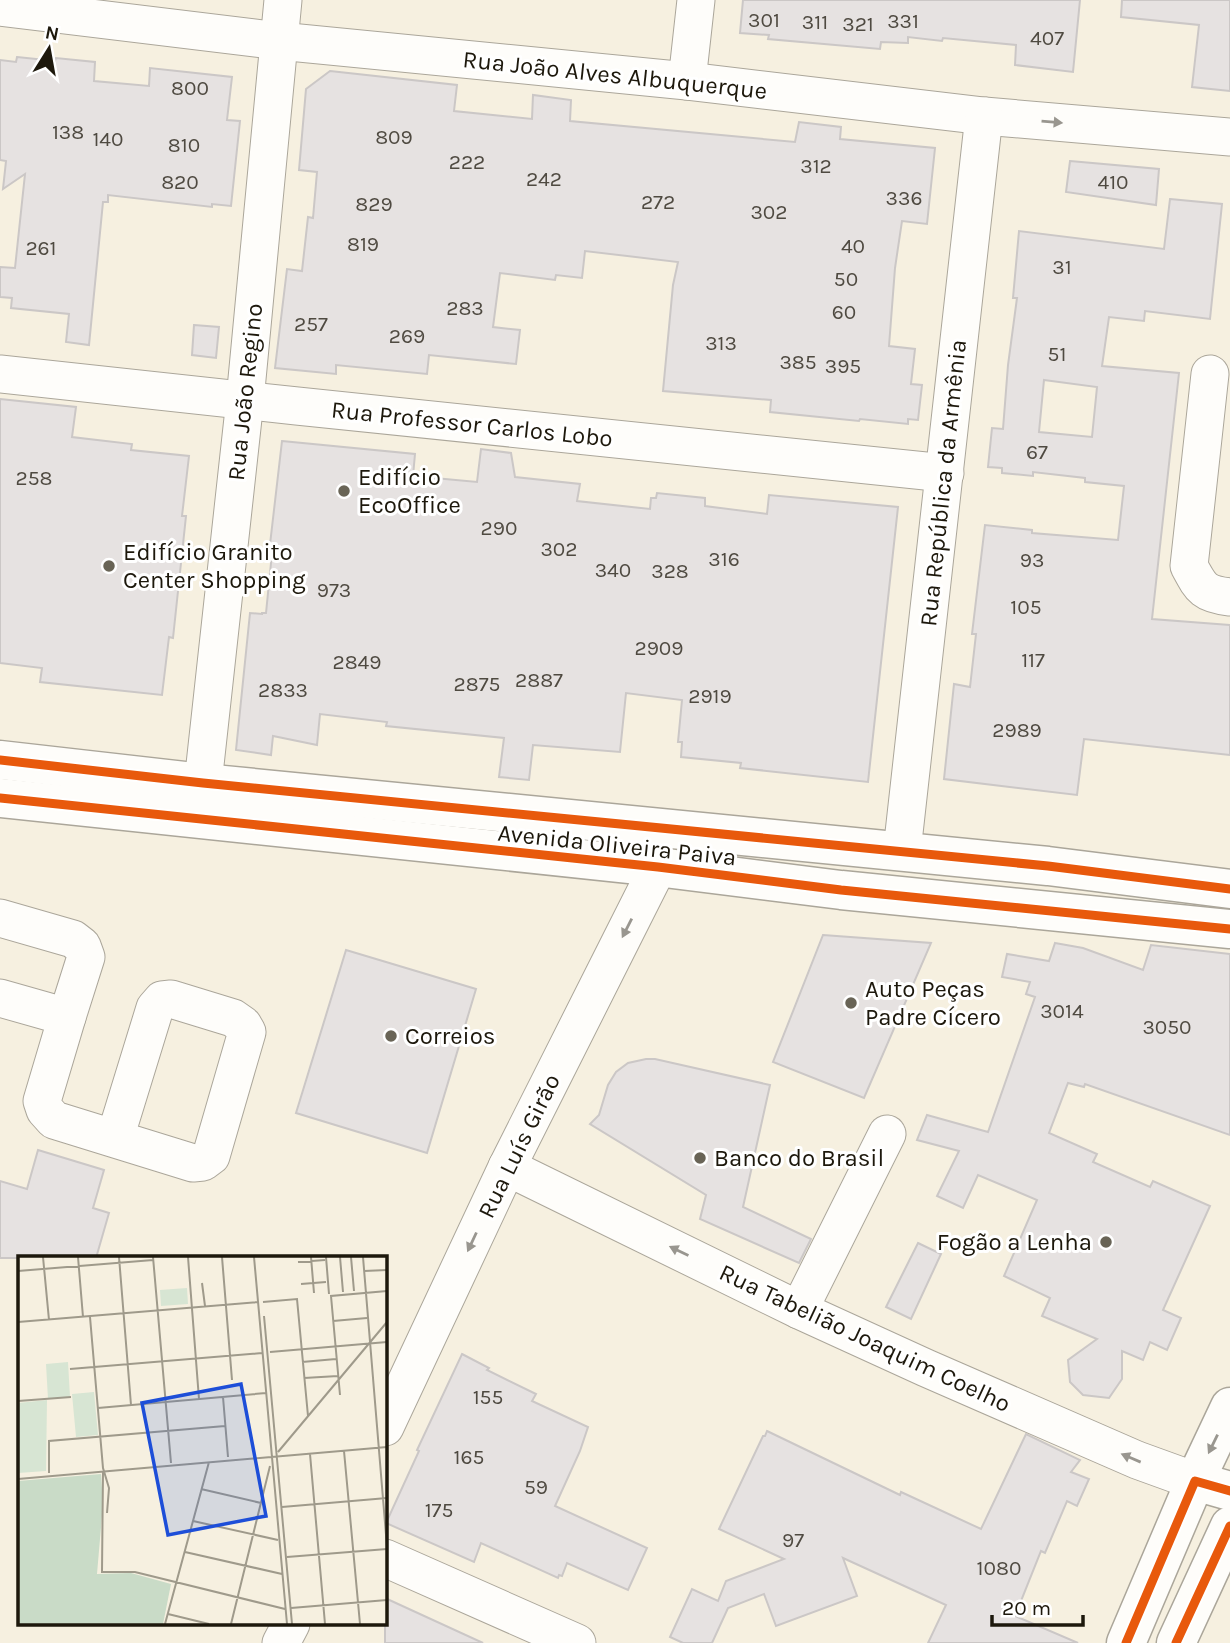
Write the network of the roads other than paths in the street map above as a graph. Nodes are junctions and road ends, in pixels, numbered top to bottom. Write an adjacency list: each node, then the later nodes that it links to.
1 (284, 0): 4 (street, Rua João Regino)
2 (696, 0): 5 (street)
3 (0, 7): 4 (street, Rua João Alves Albuquerque)
4 (279, 41): 5 (street, Rua João Alves Albuquerque); 10 (street, Rua João Regino)
5 (687, 81): 6 (street, Rua João Alves Albuquerque)
6 (984, 116): 7 (street, Rua João Alves Albuquerque, one-way to 7); 11 (street, Rua República da Armênia)
7 (1230, 137)
8 (0, 374): 10 (street, Rua Professor Carlos Lobo)
9 (1210, 374): 12 (street)
10 (245, 400): 11 (street, Rua Professor Carlos Lobo); 14 (street, Rua João Regino)
11 (945, 473): 16 (street, Rua República da Armênia)
12 (1230, 597)
13 (0, 760): 14 (main road, Avenida Oliveira Paiva)
14 (203, 783): 16 (main road, Avenida Oliveira Paiva)
15 (0, 798): 17 (main road, Avenida Oliveira Paiva)
16 (902, 851): 18 (main road, Avenida Oliveira Paiva)
17 (658, 867): 20 (main road, Avenida Oliveira Paiva); 25 (street, Rua Luís Girão, one-way to 25)
18 (1230, 889)
19 (0, 918): 22 (street)
20 (1230, 929)
21 (0, 998): 22 (street)
22 (66, 1017): 24 (street)
23 (887, 1134): 26 (street)
24 (115, 1138): 24 (street)
25 (507, 1167): 26 (street, Rua Tabelião Joaquim Coelho, one-way to 25); 28 (street, Rua Luís Girão, one-way to 28)
26 (799, 1310): 29 (street, Rua Tabelião Joaquim Coelho, one-way to 26)
27 (1230, 1407): 29 (main road, one-way to 29)
28 (387, 1423)
29 (1213, 1486): 35 (main road)
30 (1230, 1526): 36 (main road)
31 (387, 1559): 34 (street)
32 (290, 1626): 33 (street)
33 (281, 1643)
34 (577, 1643)
35 (1126, 1643)
36 (1176, 1643)

